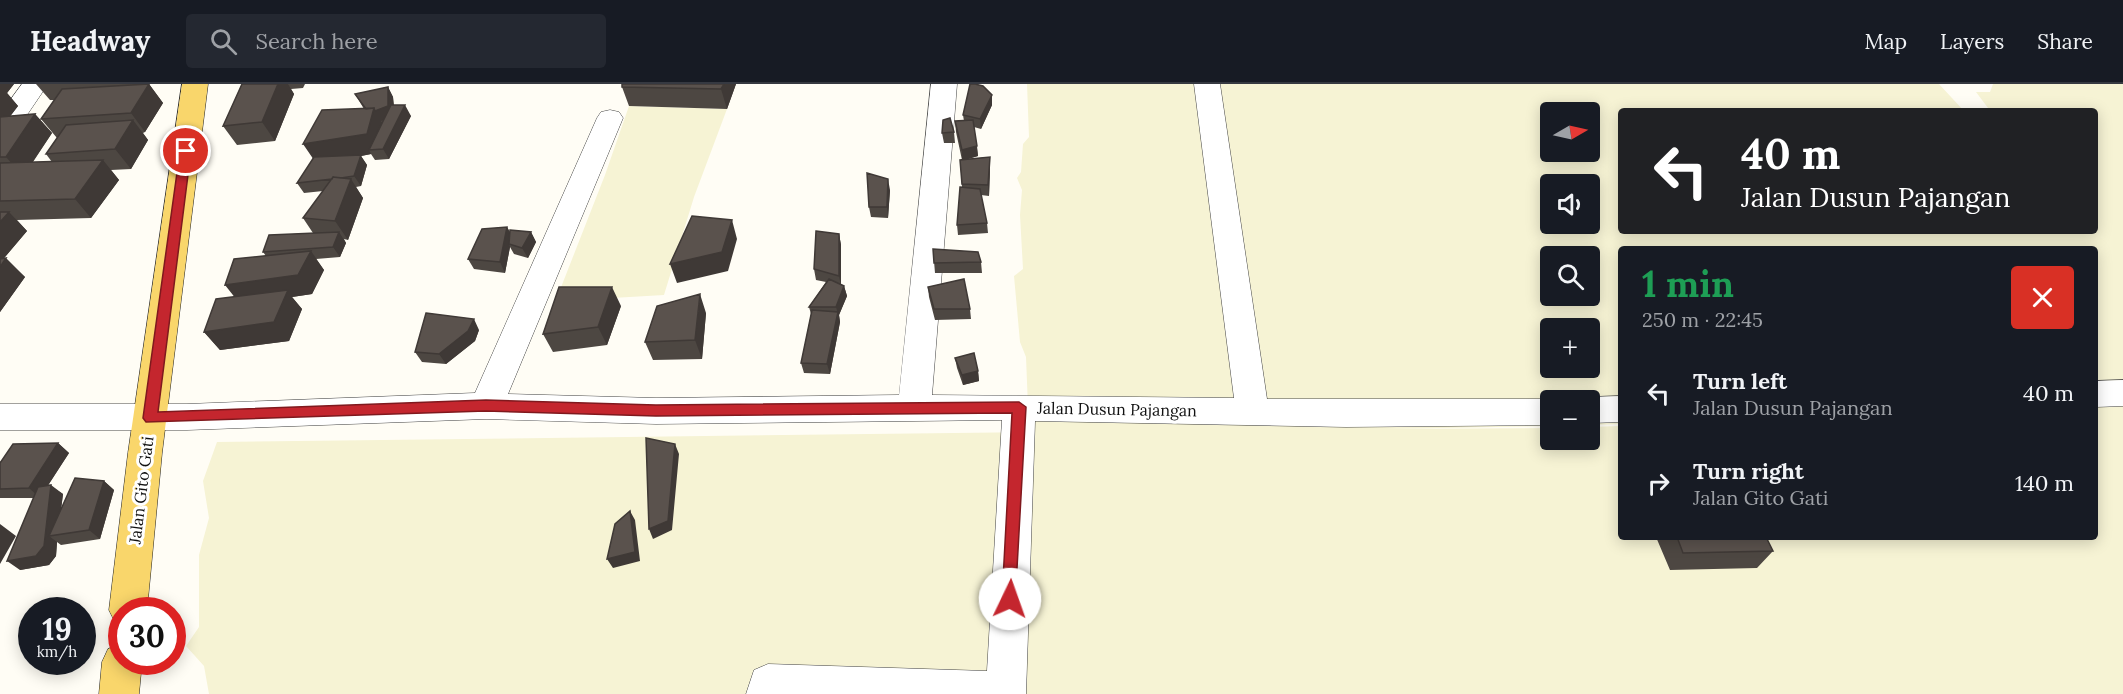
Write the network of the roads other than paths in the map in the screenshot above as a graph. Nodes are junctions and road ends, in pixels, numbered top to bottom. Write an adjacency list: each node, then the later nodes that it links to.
1 (35, 84): 6 (street)
2 (195, 84): 17 (main road, Jalan Gito Gati)
3 (944, 84): 11 (street)
4 (1207, 84): 14 (street)
5 (610, 118): 9 (street)
6 (0, 134)
7 (2123, 393): 8 (street)
8 (2098, 394)
9 (486, 406): 11 (street, Jalan Dusun Pajangan); 17 (street, Jalan Dusun Pajangan)
10 (1019, 407): 11 (street, Jalan Dusun Pajangan); 14 (street, Jalan Dusun Pajangan); 20 (street)
11 (914, 408)
12 (1600, 410): 13 (street)
13 (1618, 410)
14 (1251, 411): 15 (street, Jalan Dusun Pajangan)
15 (1540, 411)
16 (0, 417): 17 (street, Jalan Dusun Pajangan)
17 (150, 418): 18 (main road, Jalan Gito Gati)
18 (129, 597)
19 (121, 675): 21 (main road)
20 (1006, 692): 22 (street)
21 (119, 694)
22 (766, 694)

